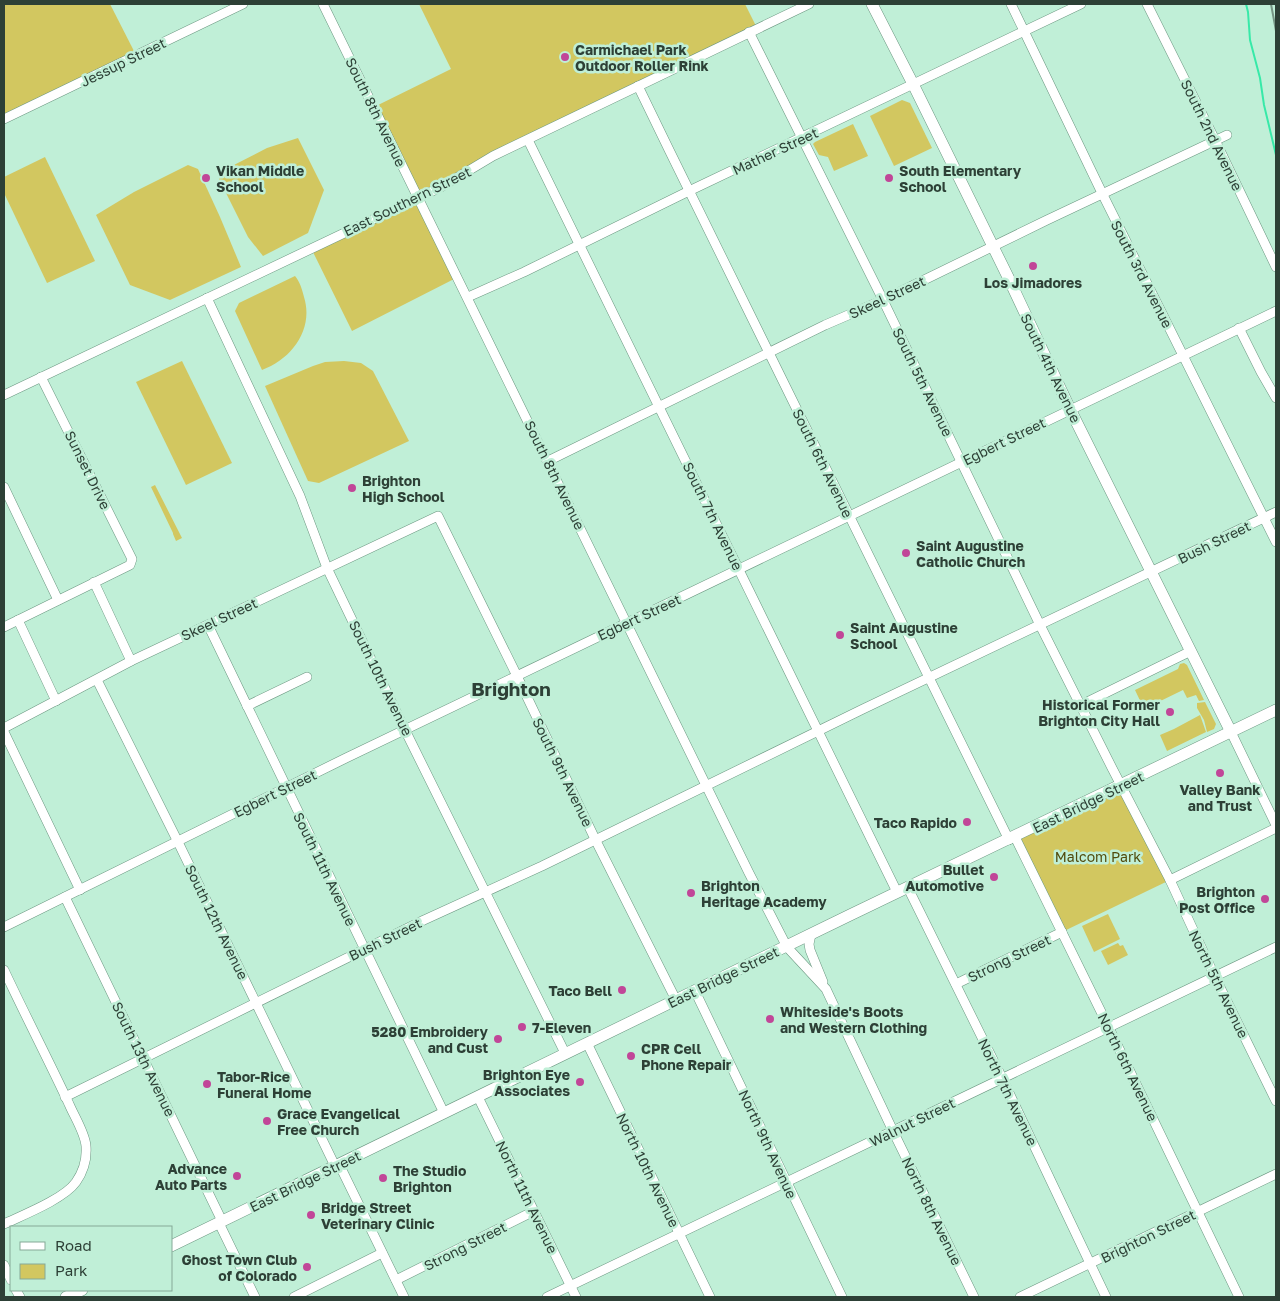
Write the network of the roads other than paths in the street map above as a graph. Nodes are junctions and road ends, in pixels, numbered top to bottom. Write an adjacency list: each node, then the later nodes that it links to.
1 (243, 4): 12 (street, Jessup Street)
2 (323, 4): 19 (street, South 8th Avenue)
3 (809, 4): 9 (street, East Southern Street)
4 (872, 4): 10 (main road, South 4th Avenue)
5 (1011, 4): 8 (street, South 3rd Avenue)
6 (1081, 4): 8 (street, Mather Street)
7 (1147, 4): 16 (street, South 2nd Avenue)
8 (1024, 31): 10 (street, Mather Street); 18 (street, South 3rd Avenue)
9 (749, 32): 11 (street, East Southern Street); 14 (street, South 5th Avenue)
10 (913, 84): 14 (street, Mather Street); 21 (main road, South 4th Avenue)
11 (638, 86): 15 (street, East Southern Street); 17 (street, South 6th Avenue)
12 (4, 119)
13 (1227, 135): 16 (street, Skeel Street)
14 (802, 138): 17 (street, Mather Street); 25 (street, South 5th Avenue)
15 (528, 140): 19 (street, East Southern Street); 20 (street, South 7th Avenue)
16 (1215, 140): 18 (street, Skeel Street); 22 (street, South 2nd Avenue)
17 (689, 191): 20 (street, Mather Street); 28 (street, South 6th Avenue)
18 (1102, 194): 21 (street, Skeel Street); 29 (street, South 3rd Avenue)
19 (418, 197): 23 (street, South 8th Avenue); 24 (street, East Southern Street)
20 (580, 245): 23 (street, Mather Street); 33 (street, South 7th Avenue)
21 (992, 246): 25 (street, Skeel Street); 34 (main road, South 4th Avenue)
22 (1276, 267)
23 (468, 297): 35 (street, South 8th Avenue)
24 (207, 298): 30 (street, East Southern Street); 43 (street, South 10th Avenue)
25 (883, 300): 28 (street, Skeel Street); 36 (street, South 5th Avenue)
26 (1276, 311): 27 (street, Egbert Street)
27 (1239, 328): 29 (street, Egbert Street); 32 (street)
28 (768, 353): 33 (street, Skeel Street); 39 (street, South 6th Avenue)
29 (1183, 355): 34 (street, Egbert Street); 41 (street, South 3rd Avenue)
30 (41, 377): 31 (street, East Southern Street); 46 (street, Sunset Drive)
31 (4, 395)
32 (1276, 398)
33 (659, 406): 35 (street, Skeel Street); 44 (street, South 7th Avenue)
34 (1070, 409): 36 (street, Egbert Street); 45 (main road, South 4th Avenue)
35 (548, 461): 49 (street, South 8th Avenue)
36 (962, 462): 39 (street, Egbert Street); 51 (street, South 5th Avenue)
37 (4, 486): 47 (street)
38 (1276, 512): 41 (street, Bush Street)
39 (848, 515): 44 (street, Egbert Street); 57 (street, South 6th Avenue)
40 (438, 516): 43 (street, Skeel Street); 55 (street, South 9th Avenue)
41 (1264, 518): 42 (street, South 3rd Avenue); 45 (street, Bush Street)
42 (1276, 542)
43 (328, 568): 50 (street, Skeel Street); 64 (street, South 10th Avenue)
44 (739, 569): 49 (street, Egbert Street); 65 (street, South 7th Avenue)
45 (1151, 572): 51 (street, Bush Street); 53 (main road, South 4th Avenue)
46 (94, 582): 47 (street); 54 (street)
47 (58, 600): 48 (street)
48 (18, 620): 52 (street); 59 (street)
49 (627, 623): 55 (street, Egbert Street); 68 (street, South 8th Avenue)
50 (208, 625): 54 (street, Skeel Street); 61 (street, South 11th Avenue)
51 (1040, 625): 57 (street, Bush Street); 60 (street, South 5th Avenue)
52 (4, 627)
53 (1191, 651): 60 (street); 67 (main road, South 4th Avenue)
54 (131, 661): 58 (street, Skeel Street)
55 (517, 676): 64 (street, Egbert Street); 73 (street, South 9th Avenue)
56 (307, 677): 61 (street)
57 (930, 678): 65 (street, Bush Street); 72 (street, South 6th Avenue)
58 (97, 680): 59 (street, Skeel Street); 74 (street, South 12th Avenue)
59 (56, 701): 63 (street, Skeel Street)
60 (1081, 705): 69 (street, South 5th Avenue)
61 (247, 706): 70 (street, South 11th Avenue)
62 (1276, 710): 67 (main road, East Bridge Street)
63 (4, 728)
64 (405, 730): 70 (street, Egbert Street); 78 (street, South 10th Avenue)
65 (818, 731): 68 (street, Bush Street); 77 (street, South 7th Avenue)
66 (4, 732): 76 (street)
67 (1231, 732): 69 (main road, East Bridge Street); 71 (street)
68 (706, 786): 73 (street, Bush Street); 83 (street, South 8th Avenue)
69 (1122, 786): 72 (main road, East Bridge Street); 75 (street, North 5th Avenue)
70 (286, 788): 74 (street, Egbert Street); 85 (street, South 11th Avenue)
71 (1276, 826): 75 (street)
72 (1012, 838): 77 (main road, East Bridge Street); 81 (street, North 6th Avenue)
73 (595, 839): 78 (street, Bush Street); 91 (street, South 9th Avenue)
74 (178, 842): 76 (street, Egbert Street); 92 (street, South 12th Avenue)
75 (1170, 880): 87 (street, North 5th Avenue)
76 (80, 890): 79 (street, Egbert Street)
77 (903, 890): 82 (main road, East Bridge Street); 88 (street, North 7th Avenue)
78 (486, 891): 85 (street, Bush Street); 95 (street, South 10th Avenue)
79 (65, 897): 80 (street, Egbert Street); 96 (street, South 13th Avenue)
80 (4, 927)
81 (1062, 932): 88 (street, Strong Street); 93 (street, North 6th Avenue)
82 (811, 934): 83 (main road, East Bridge Street); 89 (street, North 8th Avenue)
83 (787, 947): 89 (street, North 8th Avenue); 90 (main road, East Bridge Street)
84 (1276, 947): 87 (street, Walnut Street)
85 (364, 950): 92 (street, Bush Street); 101 (street, South 11th Avenue)
86 (4, 970): 98 (street)
87 (1215, 977): 93 (street, Walnut Street); 100 (street, North 5th Avenue)
88 (956, 984): 97 (street, North 7th Avenue)
89 (826, 989): 102 (street, North 8th Avenue)
90 (695, 992): 91 (main road, East Bridge Street); 105 (street, North 9th Avenue)
91 (676, 1000): 94 (main road, East Bridge Street)
92 (256, 1003): 96 (street, Bush Street); 103 (street, South 12th Avenue)
93 (1109, 1028): 97 (street, Walnut Street); 107 (street, North 6th Avenue)
94 (587, 1043): 95 (main road, East Bridge Street); 110 (street, North 10th Avenue)
95 (565, 1054): 99 (main road, East Bridge Street)
96 (143, 1058): 98 (street, Bush Street); 108 (street, South 13th Avenue)
97 (1002, 1078): 102 (street, Walnut Street); 113 (street, North 7th Avenue)
98 (65, 1096): 109 (street)
99 (478, 1097): 101 (main road, East Bridge Street); 106 (street, North 11th Avenue)
100 (1276, 1101)
101 (444, 1113): 103 (main road, East Bridge Street)
102 (893, 1131): 105 (street, Walnut Street); 127 (street, North 8th Avenue)
103 (337, 1165): 108 (main road, East Bridge Street); 112 (street, South 12th Avenue)
104 (1276, 1174): 107 (street, Brighton Street)
105 (786, 1182): 110 (street, Walnut Street); 126 (street, North 9th Avenue)
106 (534, 1212): 116 (street, Strong Street); 117 (street, North 11th Avenue)
107 (1197, 1212): 113 (street, Brighton Street); 130 (street, North 6th Avenue)
108 (221, 1222): 111 (main road, East Bridge Street); 120 (street, South 13th Avenue)
109 (4, 1224)
110 (679, 1234): 117 (street, Walnut Street); 125 (street, North 10th Avenue)
111 (172, 1246)
112 (382, 1253): 116 (street, South 12th Avenue); 121 (street)
113 (1090, 1264): 128 (street, Brighton Street); 129 (street, North 7th Avenue)
114 (4, 1265): 115 (street)
115 (10, 1278)
116 (396, 1280): 122 (street, South 12th Avenue)
117 (570, 1286): 123 (street, Walnut Street); 124 (street, North 11th Avenue)
118 (80, 1291): 119 (main road)
119 (66, 1297)
120 (255, 1297)
121 (294, 1297)
122 (404, 1297)
123 (547, 1297)
124 (576, 1297)
125 (710, 1297)
126 (842, 1297)
127 (974, 1297)
128 (1020, 1297)
129 (1106, 1297)
130 (1238, 1297)

